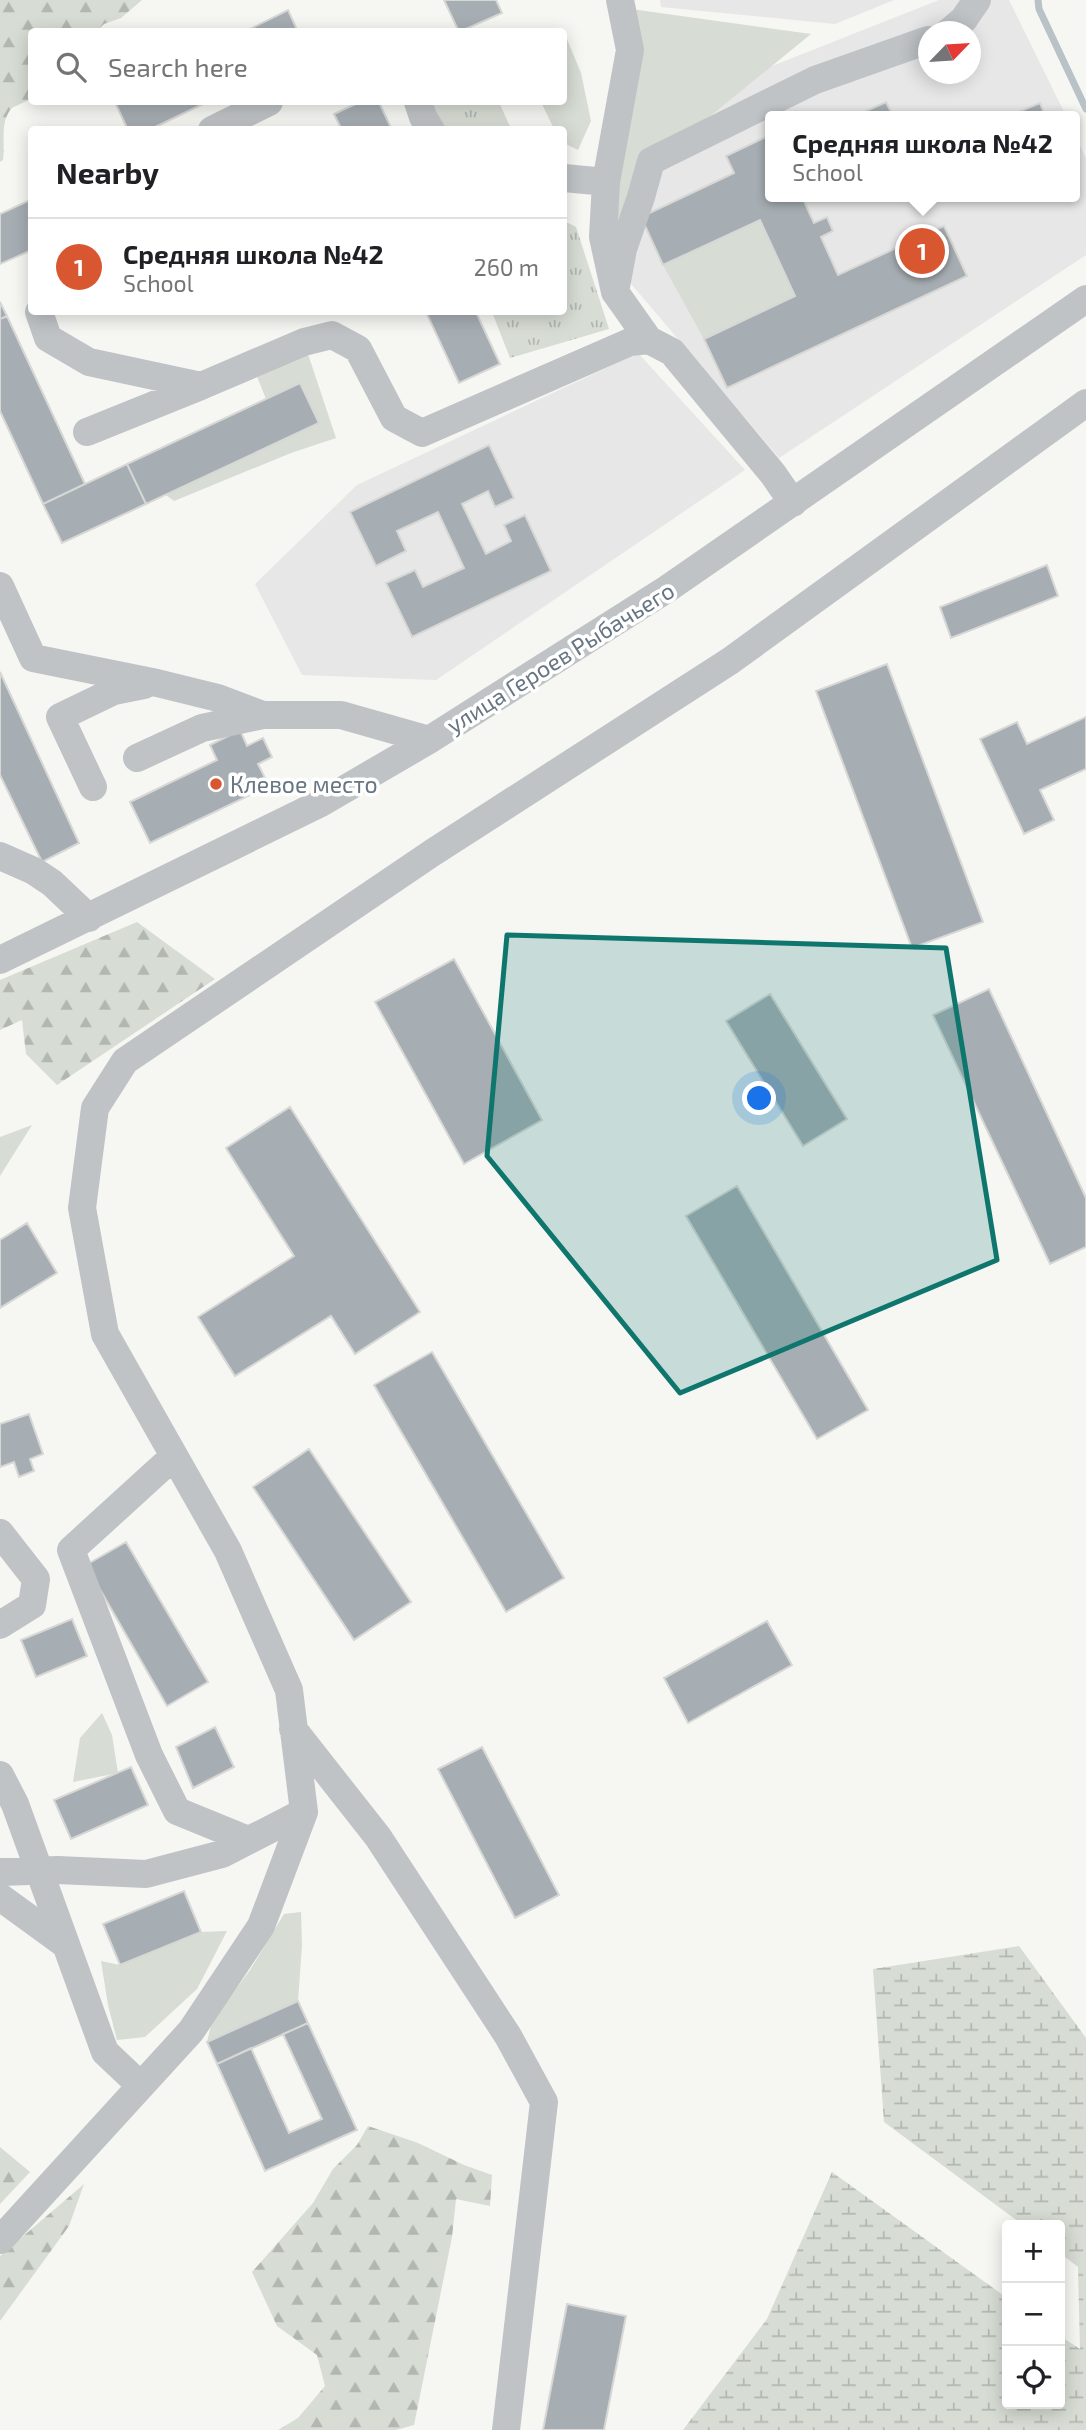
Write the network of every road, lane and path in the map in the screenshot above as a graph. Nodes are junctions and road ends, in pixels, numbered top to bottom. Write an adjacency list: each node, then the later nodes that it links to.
1 (620, 0): 10 (street)
2 (977, 0): 3 (street)
3 (962, 21)
4 (918, 44): 11 (street)
5 (263, 105): 7 (street)
6 (419, 105): 8 (street)
7 (220, 126)
8 (429, 126)
9 (567, 178): 10 (street)
10 (606, 182): 11 (street)
11 (615, 292): 14 (street)
12 (1086, 299): 18 (street, улица Героев Рыбачьего)
13 (40, 315): 15 (street)
14 (649, 340): 15 (street); 18 (street)
15 (201, 386): 17 (street)
16 (1086, 403): 28 (street)
17 (87, 432)
18 (793, 503): 22 (street, улица Героев Рыбачьего)
19 (0, 586): 20 (street)
20 (157, 683): 21 (street); 24 (street)
21 (263, 715): 22 (street); 23 (street)
22 (429, 740): 26 (street, улица Героев Рыбачьего)
23 (137, 758)
24 (93, 787)
25 (0, 856): 26 (street)
26 (89, 918): 27 (street, улица Героев Рыбачьего)
27 (0, 960)
28 (173, 1457): 31 (street); 34 (street)
29 (0, 1533): 30 (street)
30 (0, 1625)
31 (293, 1729): 33 (street); 41 (street)
32 (0, 1776): 35 (street)
33 (304, 1812): 34 (street); 39 (street)
34 (248, 1840): 35 (street)
35 (39, 1871): 36 (street); 38 (street)
36 (0, 1872)
37 (0, 1897): 38 (street)
38 (66, 1944): 39 (street)
39 (141, 2087): 40 (street)
40 (0, 2240)
41 (506, 2430)

